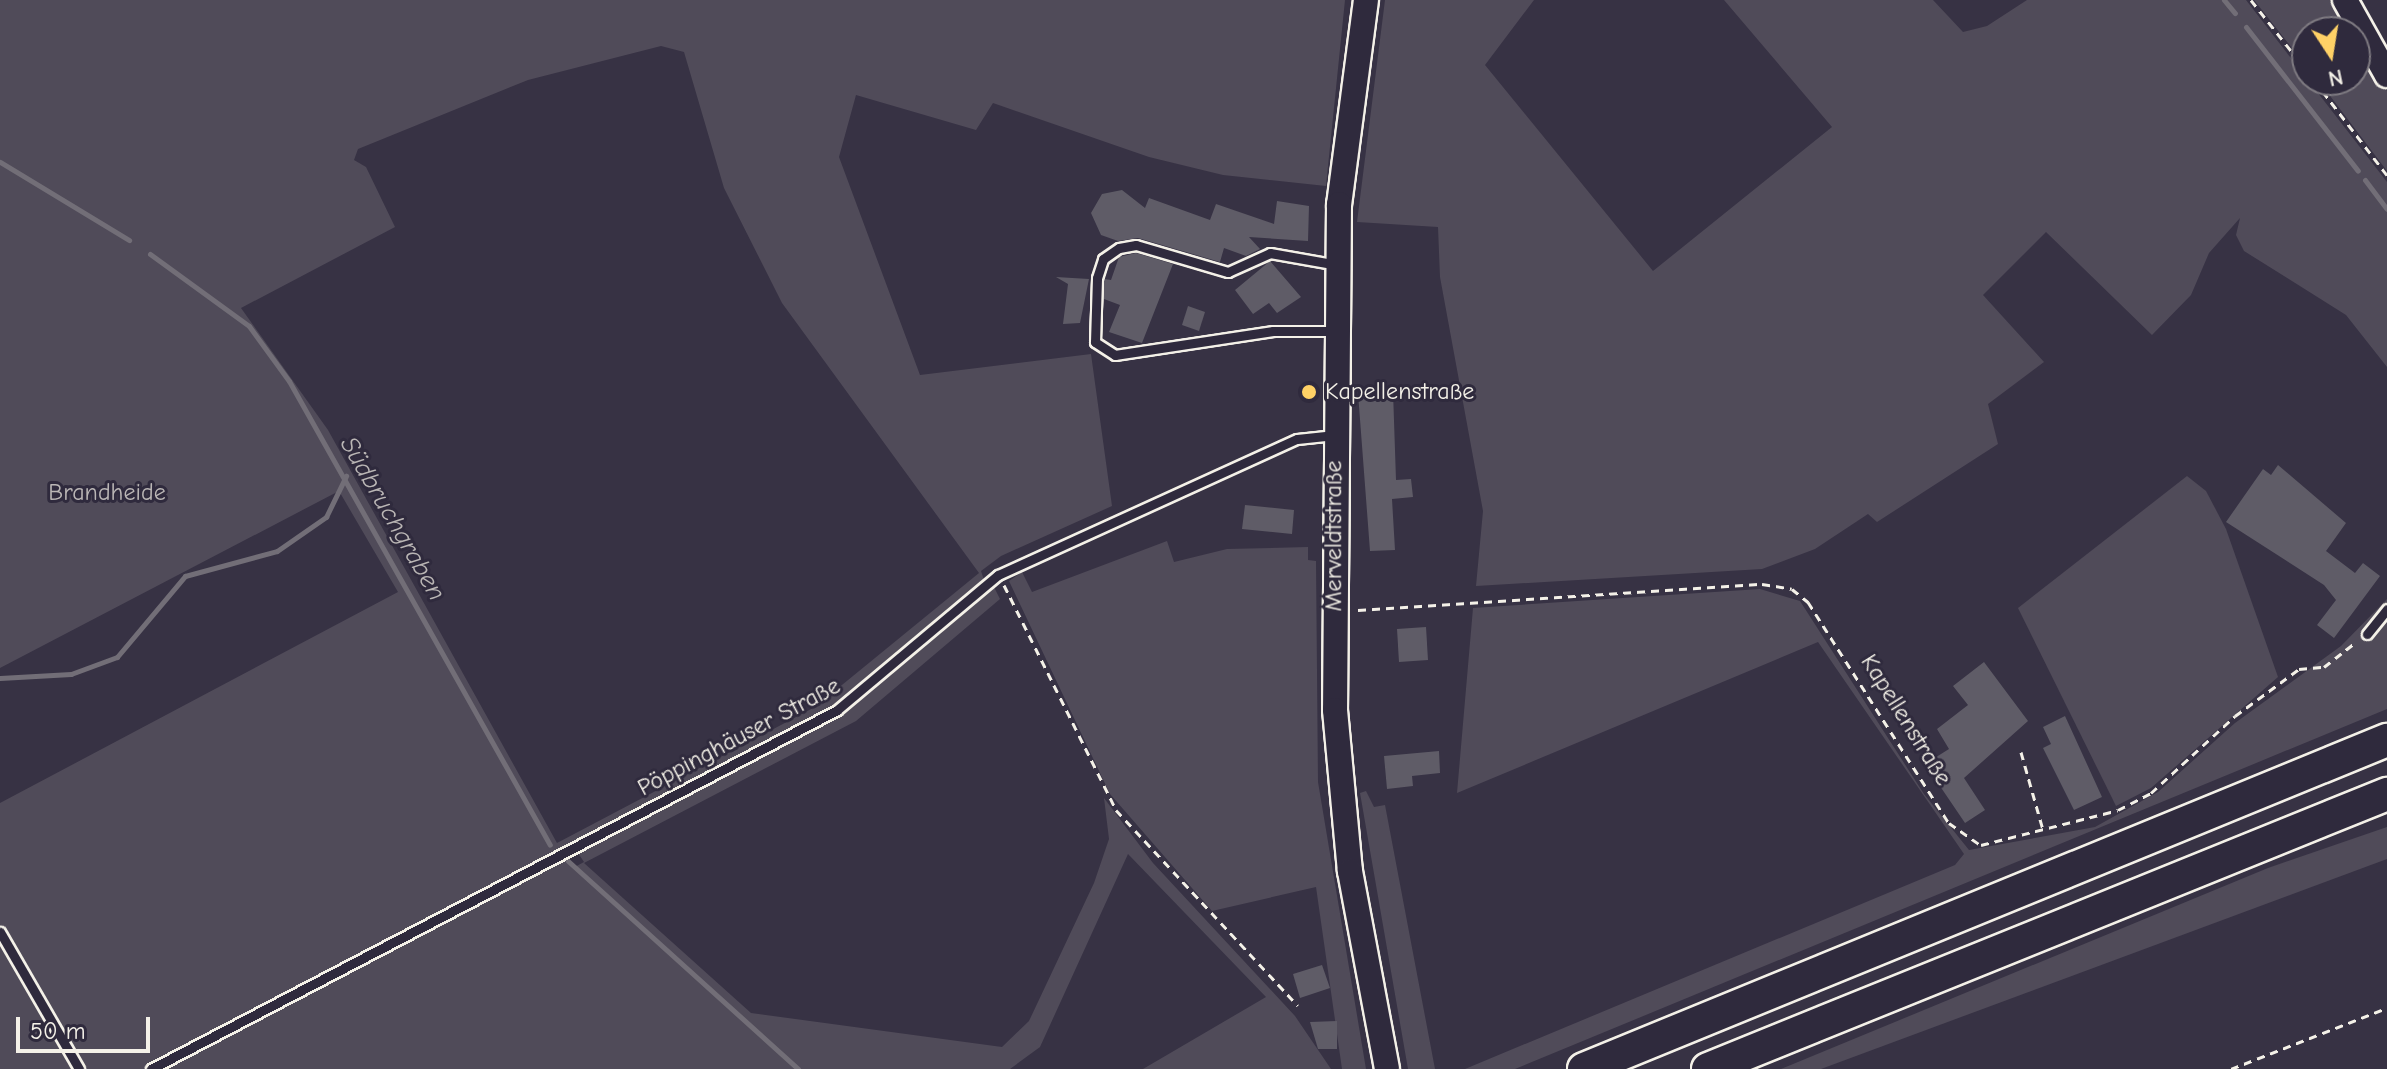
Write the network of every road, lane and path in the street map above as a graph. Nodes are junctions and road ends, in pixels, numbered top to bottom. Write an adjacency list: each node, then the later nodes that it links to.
1 (1366, 0): 8 (street, Merveldtstraße)
2 (2251, 0): 4 (path)
3 (2345, 0): 5 (street)
4 (2291, 51)
5 (2387, 75)
6 (2326, 96): 7 (path)
7 (2387, 175)
8 (1338, 265): 9 (street, Merveldtstraße); 9 (lane)
9 (1336, 331): 10 (street, Merveldtstraße)
10 (1335, 435): 11 (lane, Pöppinghäuser Straße); 13 (street, Merveldtstraße)
11 (998, 575): 22 (path); 25 (lane, Pöppinghäuser Straße)
12 (2387, 609): 14 (lane)
13 (1334, 611): 19 (path, Kapellenstraße); 26 (street, Merveldtstraße)
14 (2367, 634): 19 (path, Kapellenstraße)
15 (2387, 740): 27 (highway)
16 (2021, 752): 19 (path)
17 (2387, 794): 20 (highway)
18 (2387, 818): 20 (highway)
19 (2043, 830)
20 (2280, 838): 28 (highway)
21 (0, 932): 24 (lane)
22 (1298, 1006)
23 (2387, 1008): 29 (path)
24 (79, 1069)
25 (151, 1069)
26 (1387, 1069)
27 (1584, 1069)
28 (1708, 1069)
29 (2231, 1069)

